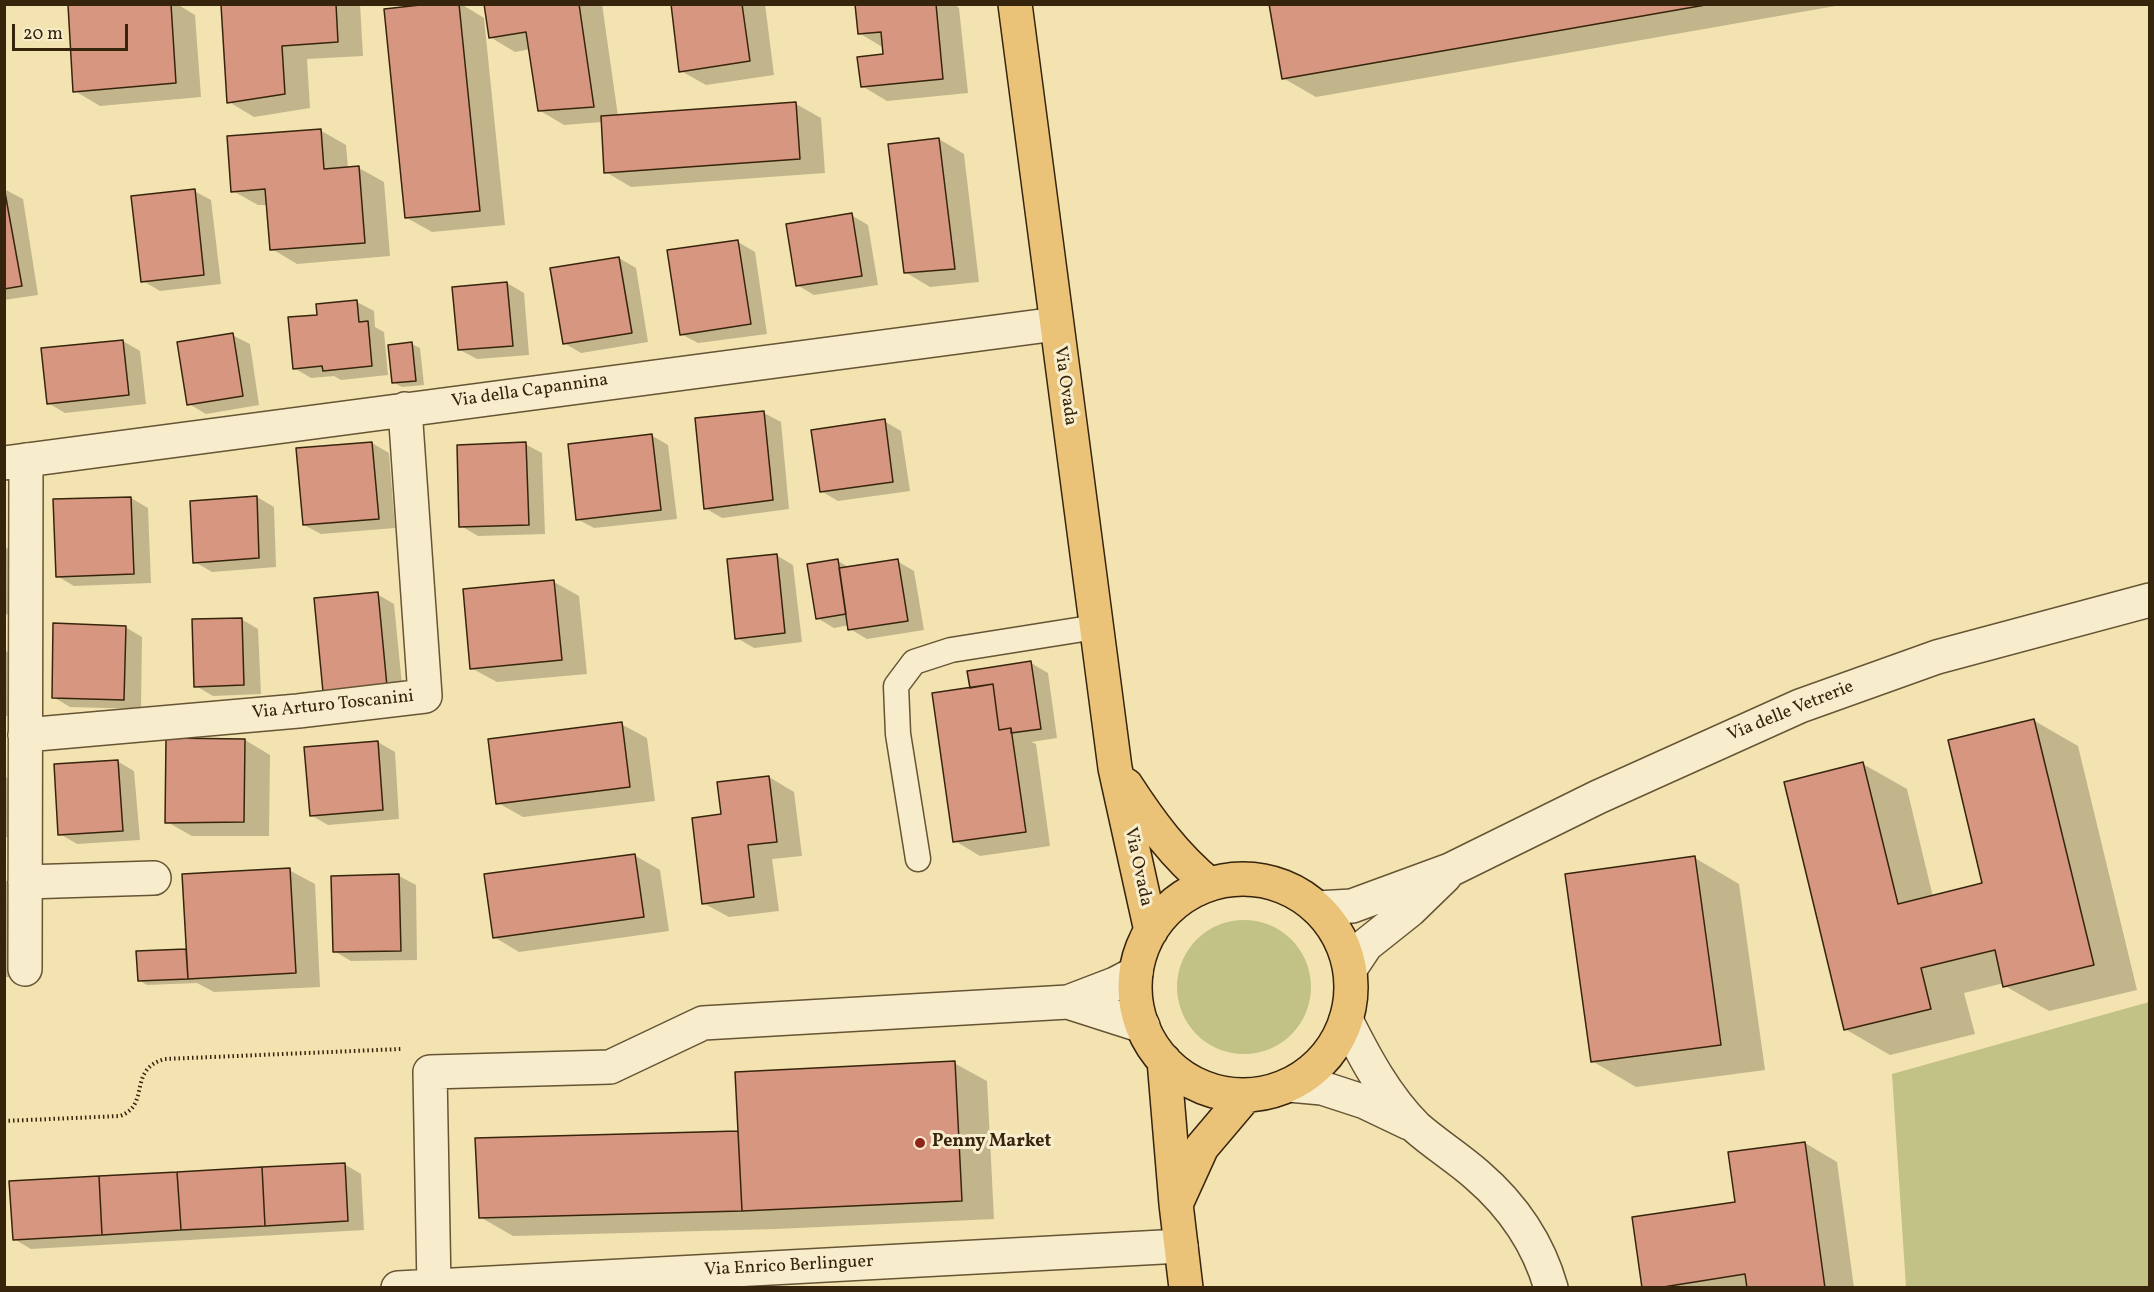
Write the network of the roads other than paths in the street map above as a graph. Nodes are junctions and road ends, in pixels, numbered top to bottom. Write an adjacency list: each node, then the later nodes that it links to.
1 (1015, 4): 2 (main road, Via Ovada)
2 (1056, 324): 3 (street, Via della Capannina); 6 (main road, Via Ovada)
3 (405, 409): 4 (street, Via della Capannina); 7 (street, Via Arturo Toscanini)
4 (15, 462): 7 (street)
5 (2150, 600): 10 (street, Via delle Vetrerie)
6 (1096, 627): 8 (main road, Via Ovada); 9 (lane)
7 (25, 735): 12 (street)
8 (1115, 768): 13 (main road, Via Ovada); 15 (main road, Via Ovada)
9 (918, 859)
10 (1450, 870): 14 (street, Via delle Vetrerie); 17 (street, Via delle Vetrerie)
11 (154, 878): 12 (street)
12 (25, 882): 16 (street)
13 (1209, 884): 14 (main road); 15 (main road)
14 (1317, 908): 17 (main road)
15 (1151, 932): 18 (main road)
16 (25, 969)
17 (1350, 969): 20 (main road)
18 (1136, 973): 19 (street); 21 (main road)
19 (1068, 1002): 21 (street); 28 (street)
20 (1346, 1020): 23 (main road); 25 (street)
21 (1143, 1026): 22 (main road)
22 (1164, 1060): 24 (main road); 26 (main road)
23 (1289, 1085): 24 (main road); 25 (street)
24 (1246, 1095): 26 (main road)
25 (1416, 1126): 31 (street)
26 (1176, 1204): 27 (main road)
27 (1180, 1246): 28 (street, Via Enrico Berlinguer); 30 (main road)
28 (434, 1286): 29 (street, Via Enrico Berlinguer)
29 (398, 1287)
30 (1186, 1287)
31 (1551, 1287)

